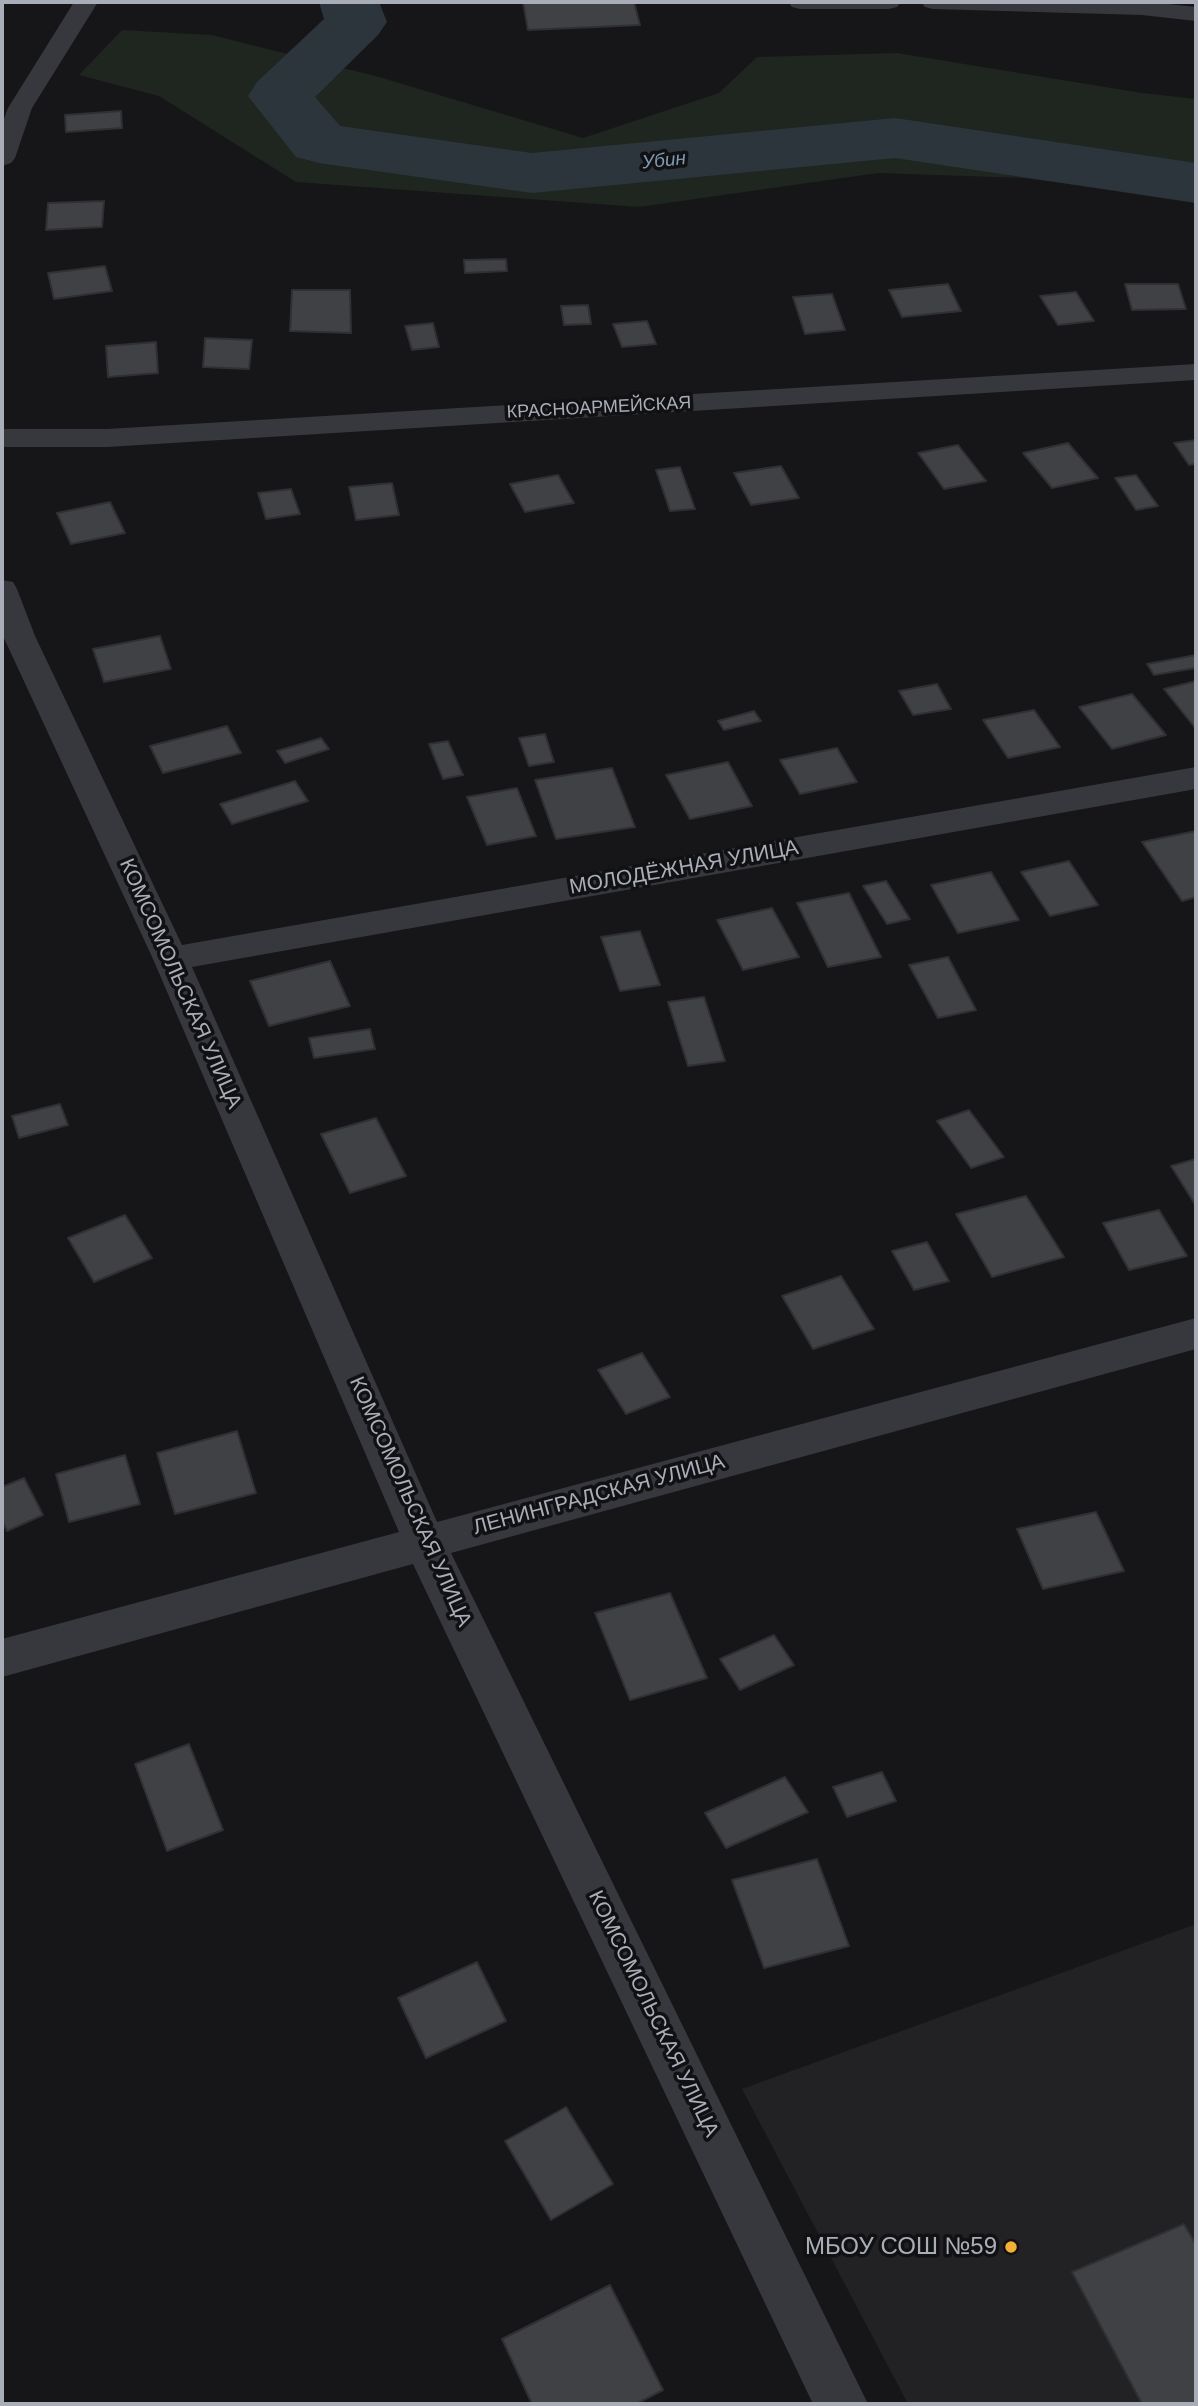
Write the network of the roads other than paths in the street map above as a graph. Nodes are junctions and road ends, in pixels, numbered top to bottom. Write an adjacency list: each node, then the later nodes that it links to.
1 (86, 2): 6 (street)
2 (800, 2): 3 (street)
3 (889, 2)
4 (933, 2): 5 (street)
5 (1196, 14)
6 (2, 158)
7 (1196, 372): 8 (street, КРАСНОАРМЕЙСКАЯ)
8 (2, 438)
9 (2, 589): 11 (street, КОМСОМОЛЬСКАЯ УЛИЦА)
10 (1196, 778): 11 (street, МОЛОДЁЖНАЯ УЛИЦА)
11 (171, 959): 13 (street, КОМСОМОЛЬСКАЯ УЛИЦА)
12 (1196, 1333): 13 (street, ЛЕНИНГРАДСКАЯ УЛИЦА)
13 (425, 1543): 14 (street, ЛЕНИНГРАДСКАЯ УЛИЦА); 15 (street, КОМСОМОЛЬСКАЯ УЛИЦА)
14 (2, 1658)
15 (841, 2404)

